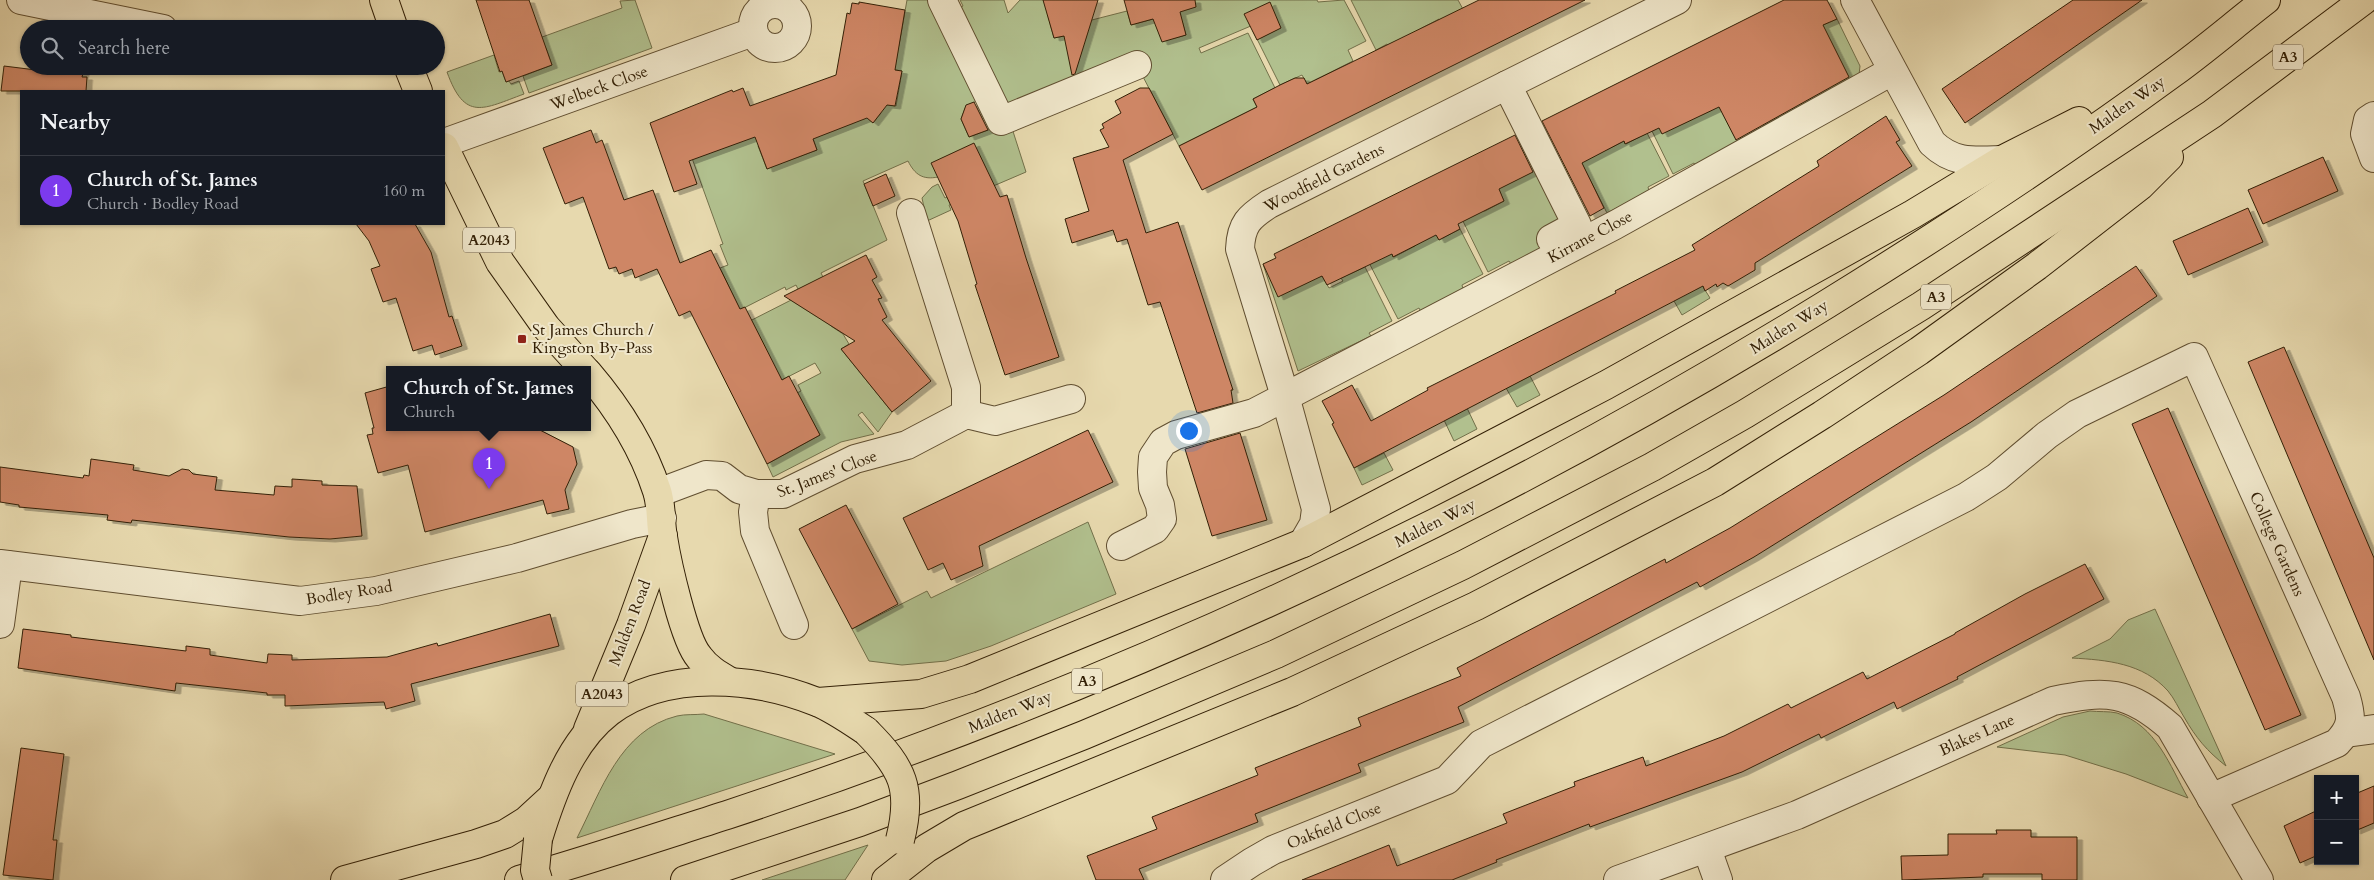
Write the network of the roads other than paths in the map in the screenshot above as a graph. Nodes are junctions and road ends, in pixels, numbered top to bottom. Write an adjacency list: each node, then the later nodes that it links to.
1 (21, 0): 8 (street)
2 (384, 0): 9 (main road)
3 (942, 0): 11 (street)
4 (1677, 0): 15 (street, Woodfield Gardens)
5 (1855, 0): 12 (street)
6 (2266, 0): 13 (main road, Malden Way / A3)
7 (2364, 0): 17 (main road, A3)
8 (119, 20)
9 (391, 20)
10 (753, 32): 19 (street, Welbeck Close)
11 (1137, 65)
12 (1892, 71): 22 (street); 27 (street, Kirrane Close)
13 (2175, 72): 22 (main road); 47 (main road, Malden Way / A3)
14 (412, 75): 16 (main road)
15 (1507, 85): 24 (street); 27 (street, Woodfield Gardens)
16 (418, 90)
17 (2212, 114): 49 (main road, A3); 50 (main road)
18 (2374, 116): 21 (street)
19 (445, 143)
20 (445, 149): 25 (main road, A2043)
21 (2374, 158)
22 (2002, 160): 32 (main road)
23 (911, 213): 29 (street)
24 (1550, 239)
25 (581, 366)
26 (591, 377): 31 (main road, Malden Road)
27 (1285, 396): 32 (street, Woodfield Gardens); 33 (street, Kirrane Close)
28 (1071, 399): 29 (street)
29 (966, 414): 30 (street, St. James' Close)
30 (756, 494): 31 (street, St. James' Close); 36 (street)
31 (661, 516): 34 (street, Bodley Road); 37 (main road, Malden Road); 41 (main road, Malden Road / A2043)
32 (1303, 543): 38 (main road)
33 (1121, 546)
34 (4, 565): 35 (street)
35 (0, 624)
36 (794, 625)
37 (729, 681): 38 (main road); 41 (main road)
38 (818, 702): 50 (main road, bridge)
39 (2374, 728): 40 (street)
40 (2346, 732): 42 (street, College Gardens); 44 (street)
41 (585, 737): 43 (main road)
42 (1447, 780): 51 (street, Oakfield Close)
43 (551, 798): 46 (main road); 48 (main road, bridge)
44 (2211, 798): 45 (street, Blakes Lane); 54 (street, Blakes Lane)
45 (1707, 849): 52 (street, Blakes Lane); 53 (street)
46 (345, 880)
47 (519, 880)
48 (538, 880)
49 (685, 880)
50 (885, 880)
51 (1225, 880)
52 (1618, 880)
53 (1718, 880)
54 (2258, 880)

